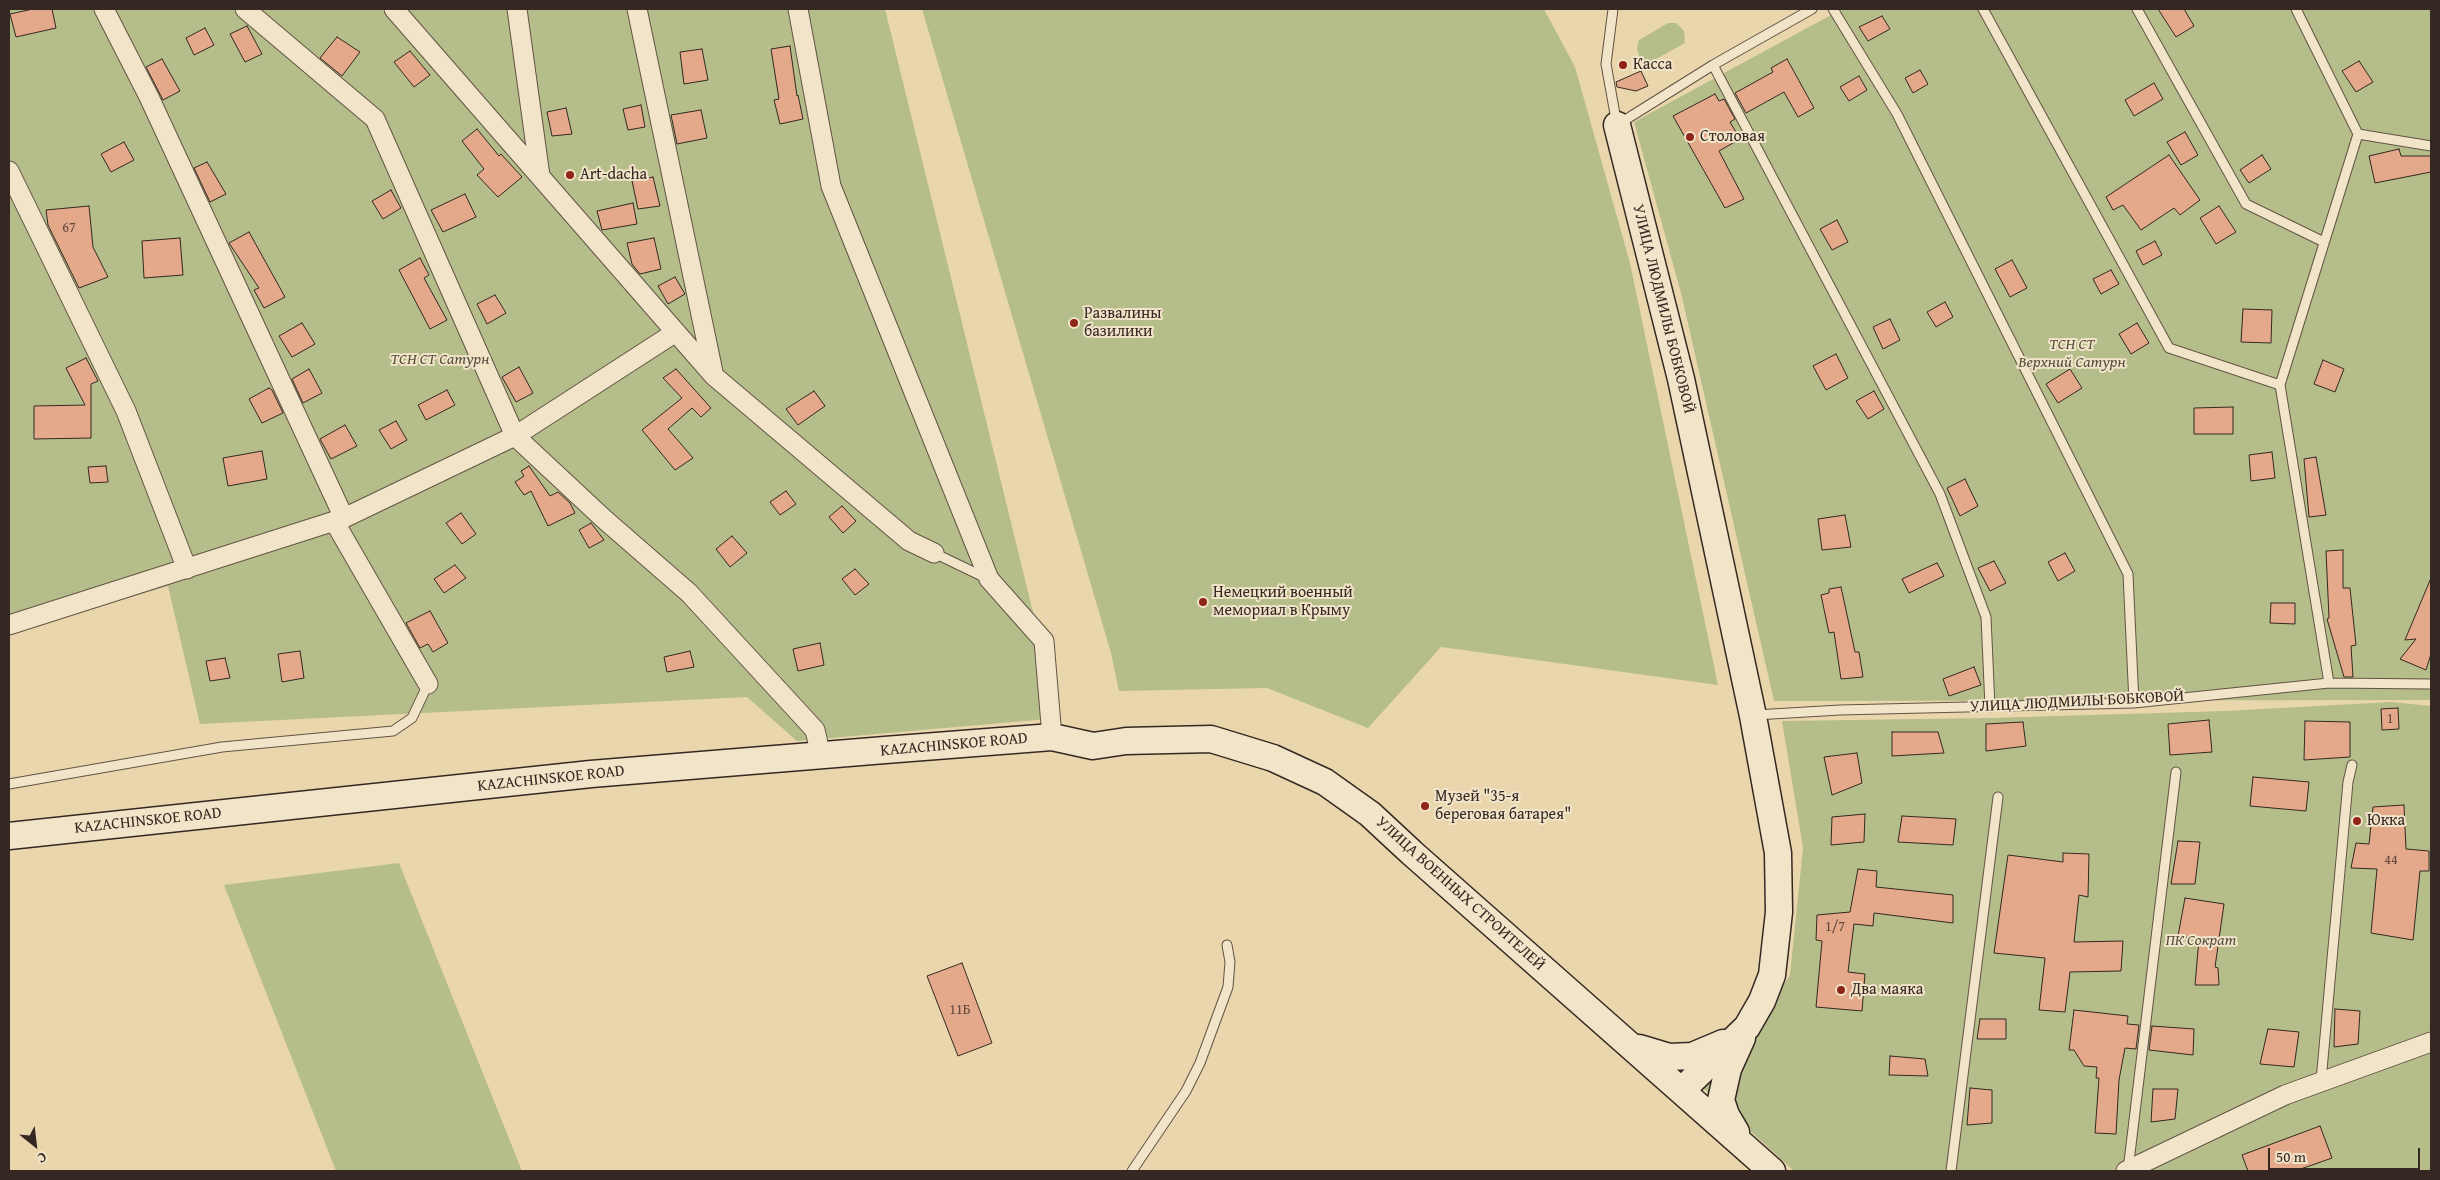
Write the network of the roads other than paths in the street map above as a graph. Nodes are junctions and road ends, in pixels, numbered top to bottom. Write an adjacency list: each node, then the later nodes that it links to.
1 (104, 9): 24 (street)
2 (245, 9): 23 (street)
3 (394, 9): 18 (street)
4 (517, 9): 18 (street)
5 (637, 9): 21 (street)
6 (798, 9): 27 (street)
7 (1613, 9): 14 (lane)
8 (1812, 9): 13 (lane)
9 (1833, 9): 32 (lane)
10 (1984, 9): 22 (lane)
11 (2137, 9): 19 (lane)
12 (2296, 9): 15 (lane)
13 (1713, 65): 14 (lane); 33 (lane)
14 (1617, 125): 34 (main road, УЛИЦА ЛЮДМИЛЫ БОБКОВОЙ)
15 (2358, 134): 16 (lane); 19 (lane)
16 (2431, 146)
17 (9, 171): 26 (street)
18 (540, 176): 20 (street)
19 (2324, 242): 22 (lane)
20 (676, 332): 21 (street); 23 (street)
21 (714, 376): 25 (street)
22 (2280, 385): 29 (lane)
23 (515, 436): 24 (street); 37 (street)
24 (339, 519): 26 (street); 30 (street)
25 (934, 553): 27 (lane)
26 (187, 569): 28 (street)
27 (989, 579): 35 (street)
28 (9, 625)
29 (2329, 683): 31 (lane, УЛИЦА ЛЮДМИЛЫ БОБКОВОЙ); 32 (lane, УЛИЦА ЛЮДМИЛЫ БОБКОВОЙ)
30 (428, 684): 40 (lane)
31 (2431, 684)
32 (2134, 703): 33 (lane, УЛИЦА ЛЮДМИЛЫ БОБКОВОЙ)
33 (1990, 707): 34 (lane, УЛИЦА ЛЮДМИЛЫ БОБКОВОЙ)
34 (1753, 716): 44 (main road, УЛИЦА ЛЮДМИЛЫ БОБКОВОЙ)
35 (1052, 737): 36 (main road, KAZACHINSKOE ROAD); 37 (main road, KAZACHINSKOE ROAD)
36 (1093, 746): 46 (main road, УЛИЦА ВОЕННЫХ СТРОИТЕЛЕЙ)
37 (821, 756): 42 (main road, KAZACHINSKOE ROAD)
38 (2352, 765): 47 (lane)
39 (2176, 772): 53 (lane)
40 (9, 784)
41 (1998, 797): 52 (lane)
42 (9, 836)
43 (1227, 945): 50 (lane)
44 (1747, 1027): 46 (main road); 48 (main road, УЛИЦА ЛЮДМИЛЫ БОБКОВОЙ); 49 (main road)
45 (2431, 1042): 47 (street)
46 (1629, 1044): 48 (main road, УЛИЦА ВОЕННЫХ СТРОИТЕЛЕЙ)
47 (2321, 1081): 53 (street)
48 (1682, 1090): 49 (main road, УЛИЦА ВОЕННЫХ СТРОИТЕЛЕЙ)
49 (1746, 1148): 51 (main road, УЛИЦА ВОЕННЫХ СТРОИТЕЛЕЙ)
50 (1132, 1171)
51 (1772, 1171)
52 (1951, 1171)
53 (2127, 1171)

